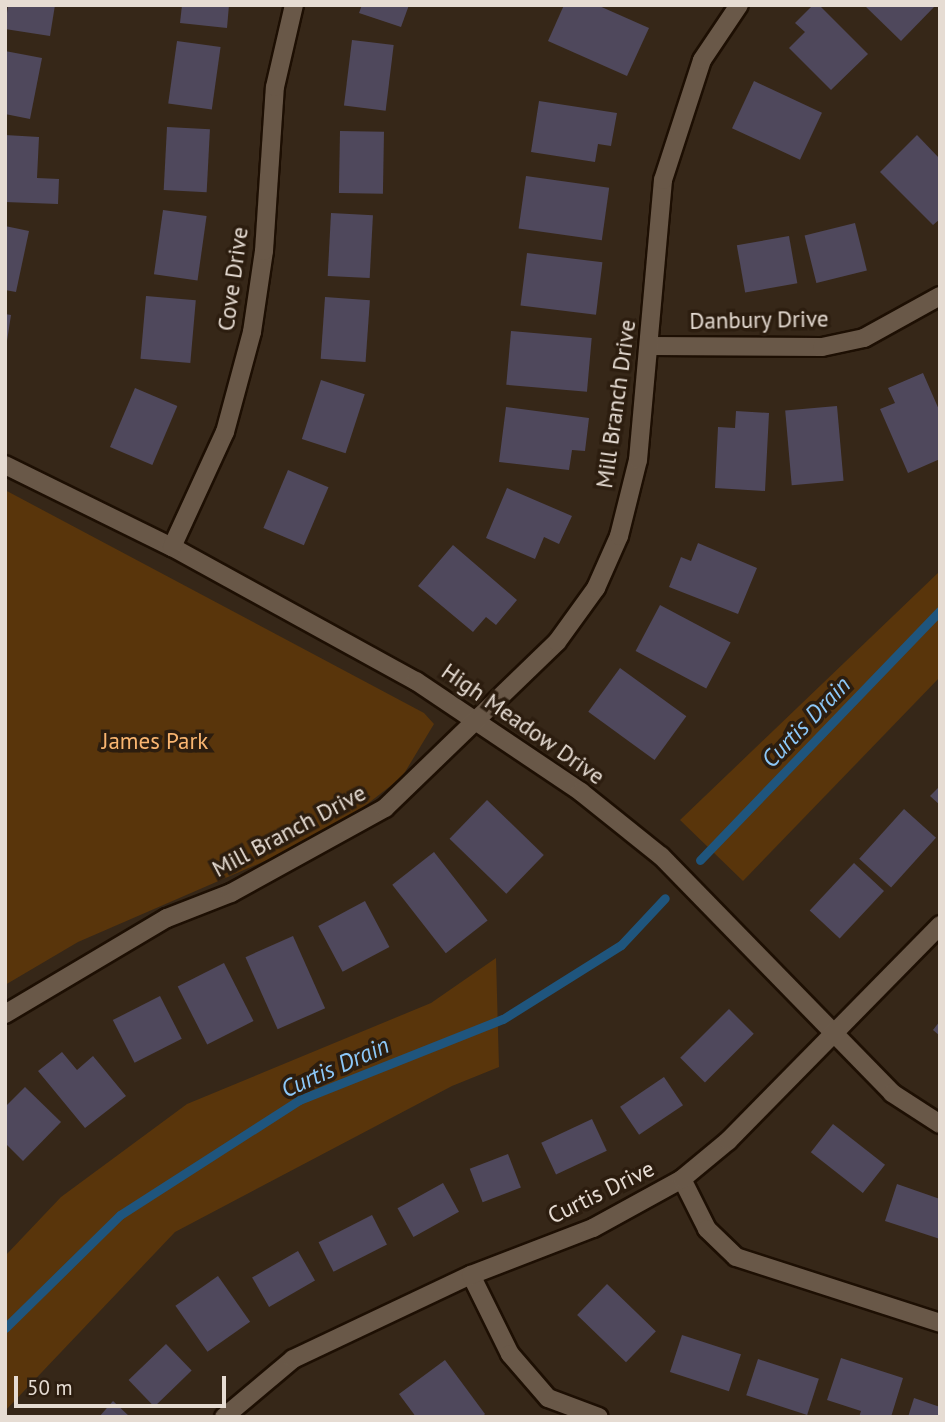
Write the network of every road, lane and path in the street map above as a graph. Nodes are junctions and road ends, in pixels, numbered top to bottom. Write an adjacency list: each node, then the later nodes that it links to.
1 (294, 5): 6 (street, Cove Drive)
2 (739, 5): 4 (street, Mill Branch Drive)
3 (940, 296): 4 (street, Danbury Drive)
4 (651, 346): 7 (street, Mill Branch Drive)
5 (5, 465): 6 (street, High Meadow Drive)
6 (172, 547): 7 (street, High Meadow Drive)
7 (476, 719): 9 (street, Mill Branch Drive); 10 (street, High Meadow Drive)
8 (940, 925): 10 (street, Curtis Drive)
9 (5, 1014)
10 (834, 1032): 11 (street, High Meadow Drive); 12 (street, Curtis Drive)
11 (940, 1124)
12 (682, 1179): 13 (street, Curtis Drive); 14 (street)
13 (471, 1275): 15 (street, Curtis Drive); 16 (street)
14 (940, 1323)
15 (224, 1417)
16 (599, 1417)

